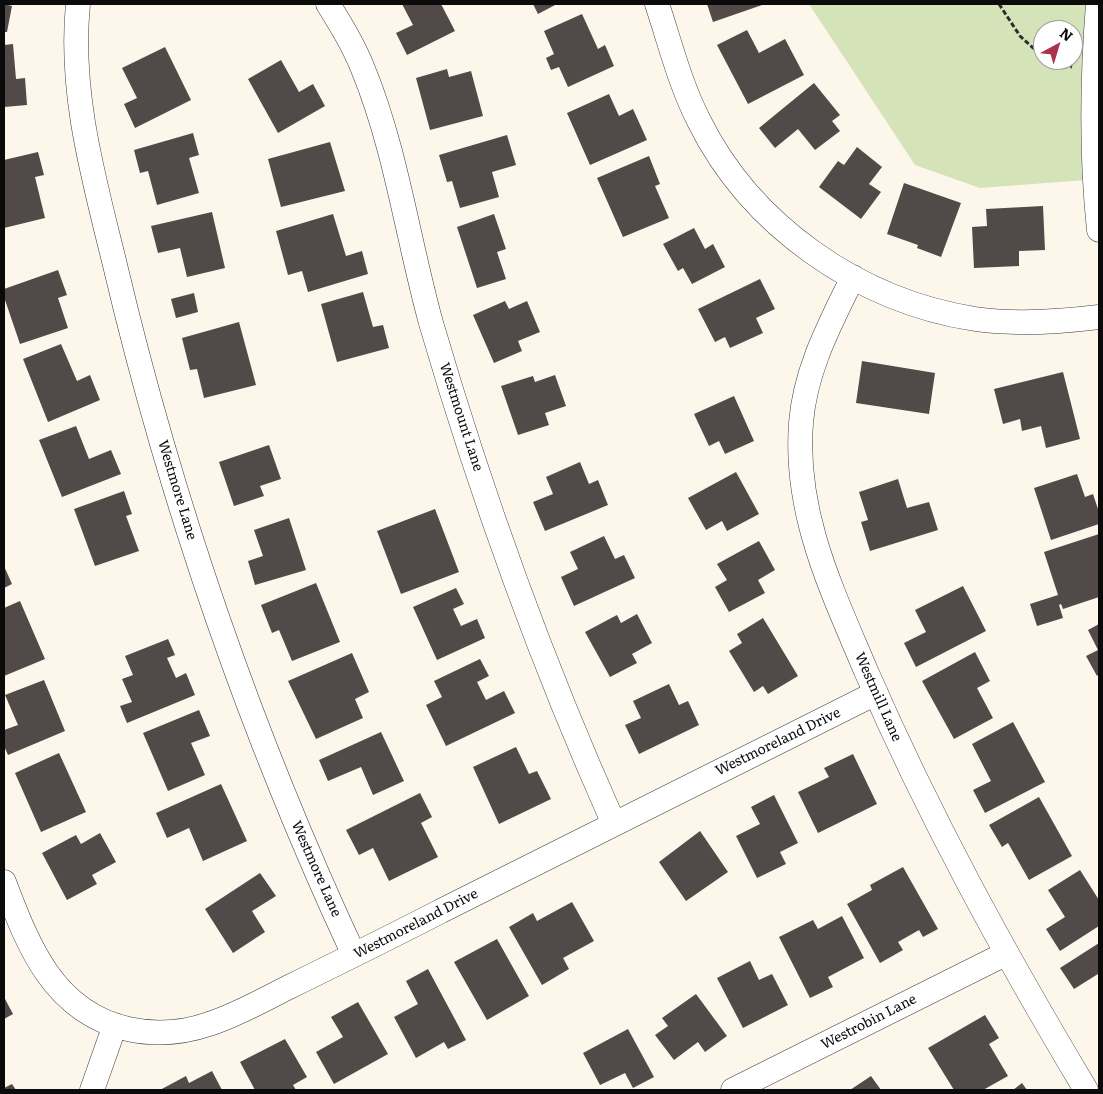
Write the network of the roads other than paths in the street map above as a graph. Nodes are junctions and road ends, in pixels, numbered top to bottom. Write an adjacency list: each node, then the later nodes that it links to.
1 (78, 4): 12 (street, Westmore Lane)
2 (328, 4): 9 (street, Westmount Lane)
3 (657, 4): 6 (street)
4 (1098, 4): 5 (street)
5 (1099, 230)
6 (853, 277): 7 (street); 8 (street, Westmill Lane)
7 (1099, 317)
8 (876, 693): 9 (street, Westmoreland Drive); 11 (street, Westmill Lane)
9 (614, 824): 12 (street, Westmoreland Drive)
10 (4, 882): 13 (street, Westmoreland Drive)
11 (1005, 954): 14 (street, Westrobin Lane); 16 (street, Westmill Lane)
12 (354, 955): 13 (street, Westmoreland Drive)
13 (115, 1025): 15 (street)
14 (743, 1088)
15 (92, 1090)
16 (1086, 1090)

